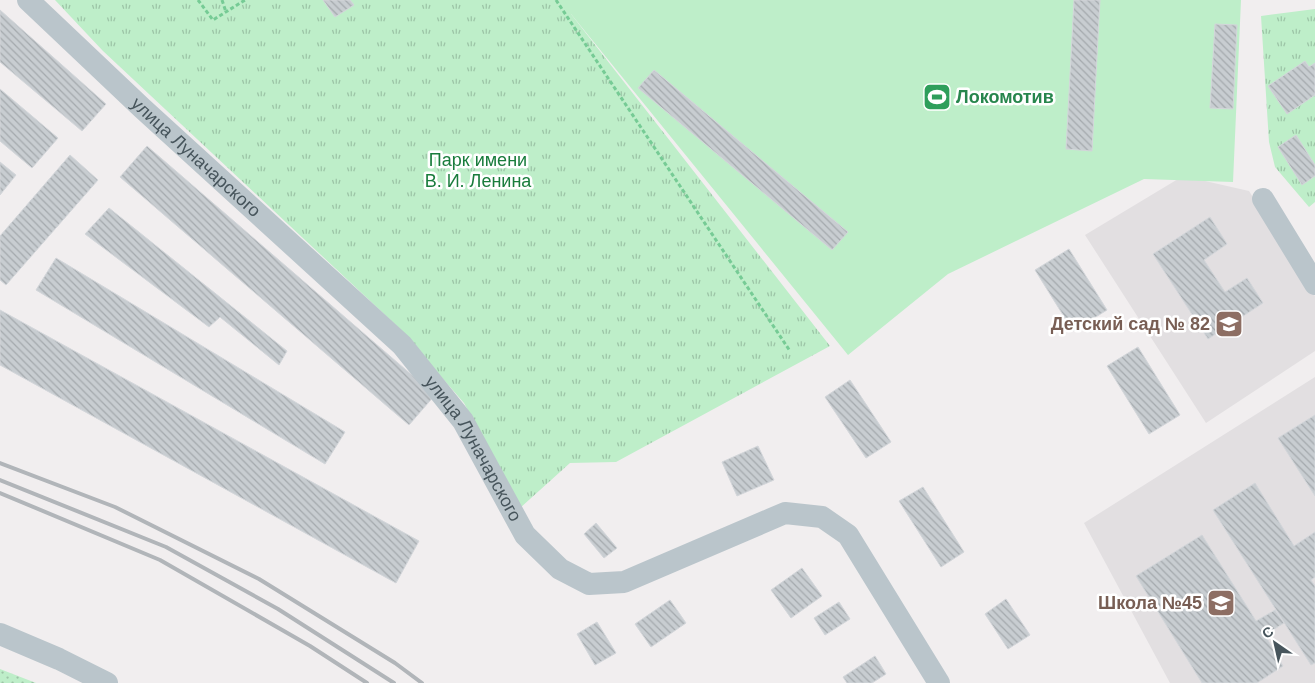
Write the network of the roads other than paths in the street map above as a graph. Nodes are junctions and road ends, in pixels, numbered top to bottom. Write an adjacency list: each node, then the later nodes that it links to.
1 (28, 0): 6 (street, улица Луначарского)
2 (1263, 199): 3 (street)
3 (1315, 284)
4 (0, 634): 5 (street)
5 (107, 683)
6 (939, 683)

